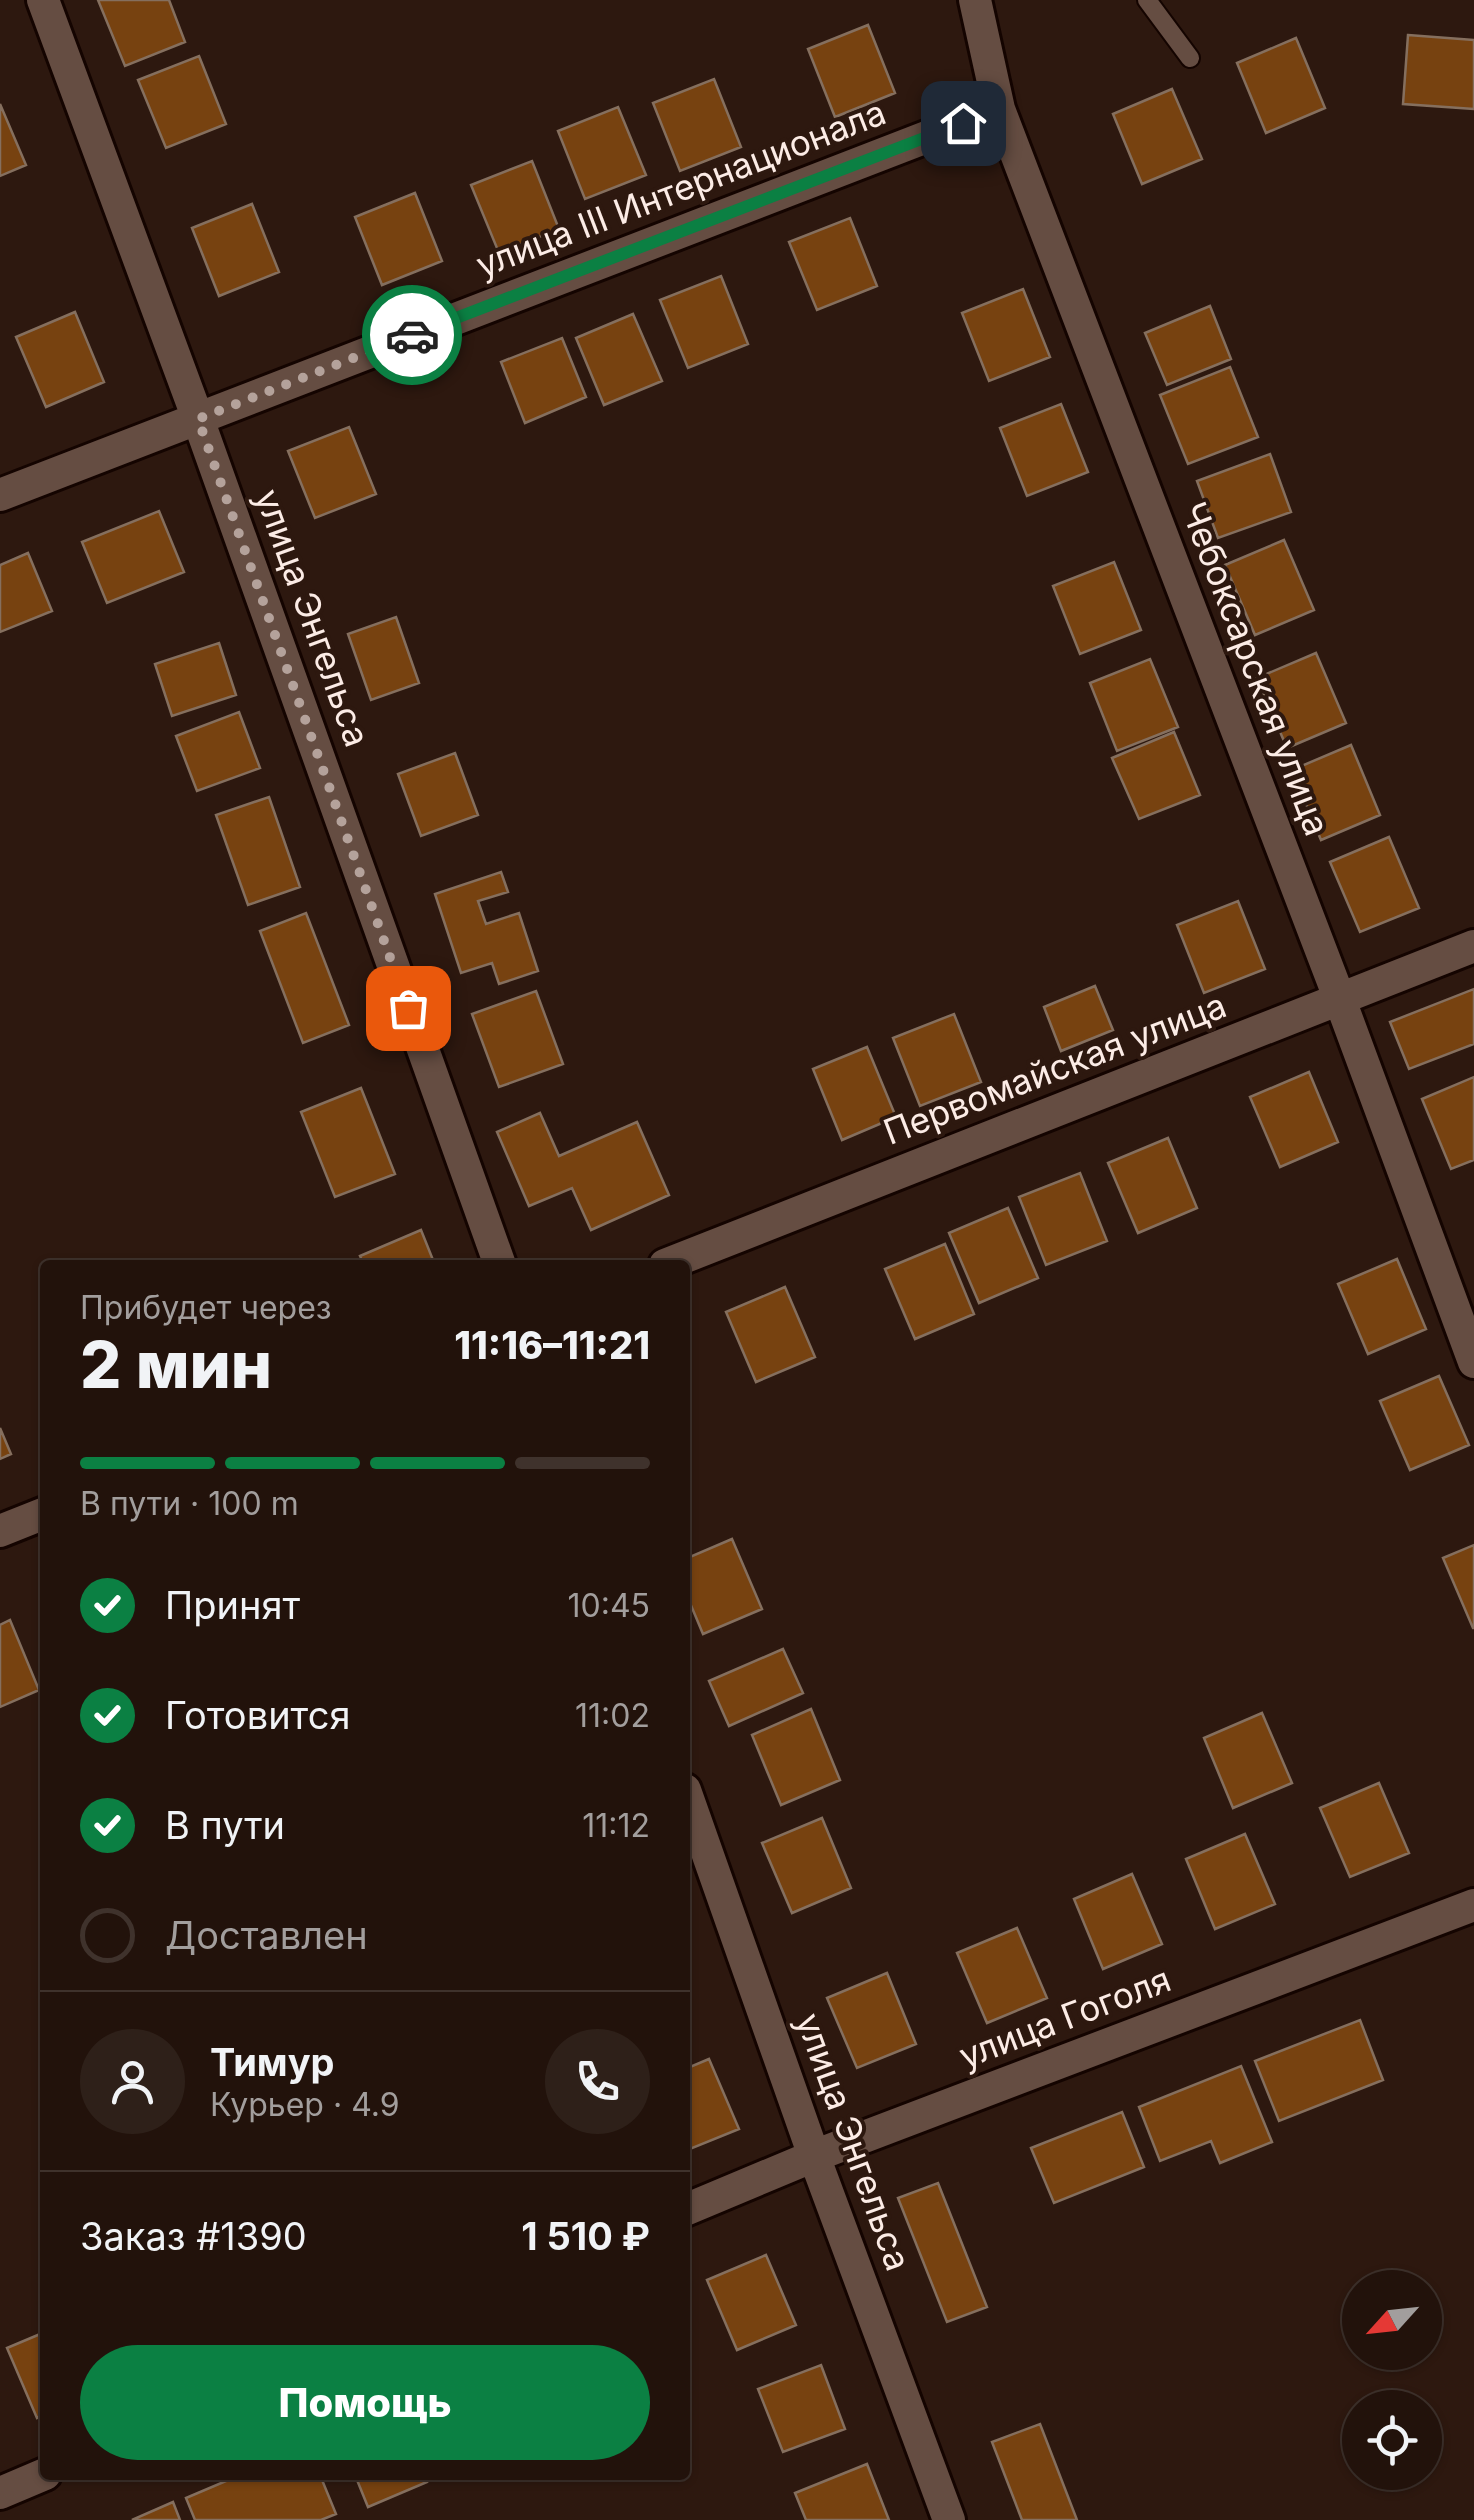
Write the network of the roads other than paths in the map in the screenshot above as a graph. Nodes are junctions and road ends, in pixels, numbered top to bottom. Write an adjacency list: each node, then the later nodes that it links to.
1 (44, 0): 6 (street, улица Энгельса)
2 (1147, 0): 4 (lane)
3 (982, 3): 5 (street, Чебоксарская улица)
4 (1190, 58)
5 (999, 109): 6 (street, улица III Интернационала); 9 (street, Чебоксарская улица)
6 (198, 419): 7 (street, улица III Интернационала); 10 (street, улица Энгельса)
7 (0, 495)
8 (1474, 946): 9 (street, Первомайская улица)
9 (1340, 1000): 11 (street, Первомайская улица); 12 (street, Чебоксарская улица)
10 (498, 1260)
11 (678, 1260)
12 (1474, 1362)
13 (40, 1514): 14 (street)
14 (0, 1530)
15 (690, 1804): 17 (street, улица Энгельса)
16 (1474, 1905): 17 (street, улица Гоголя)
17 (814, 2156): 18 (street, улица Гоголя); 21 (street, улица Энгельса)
18 (690, 2208)
19 (40, 2476): 20 (street)
20 (0, 2493)
21 (949, 2520)

